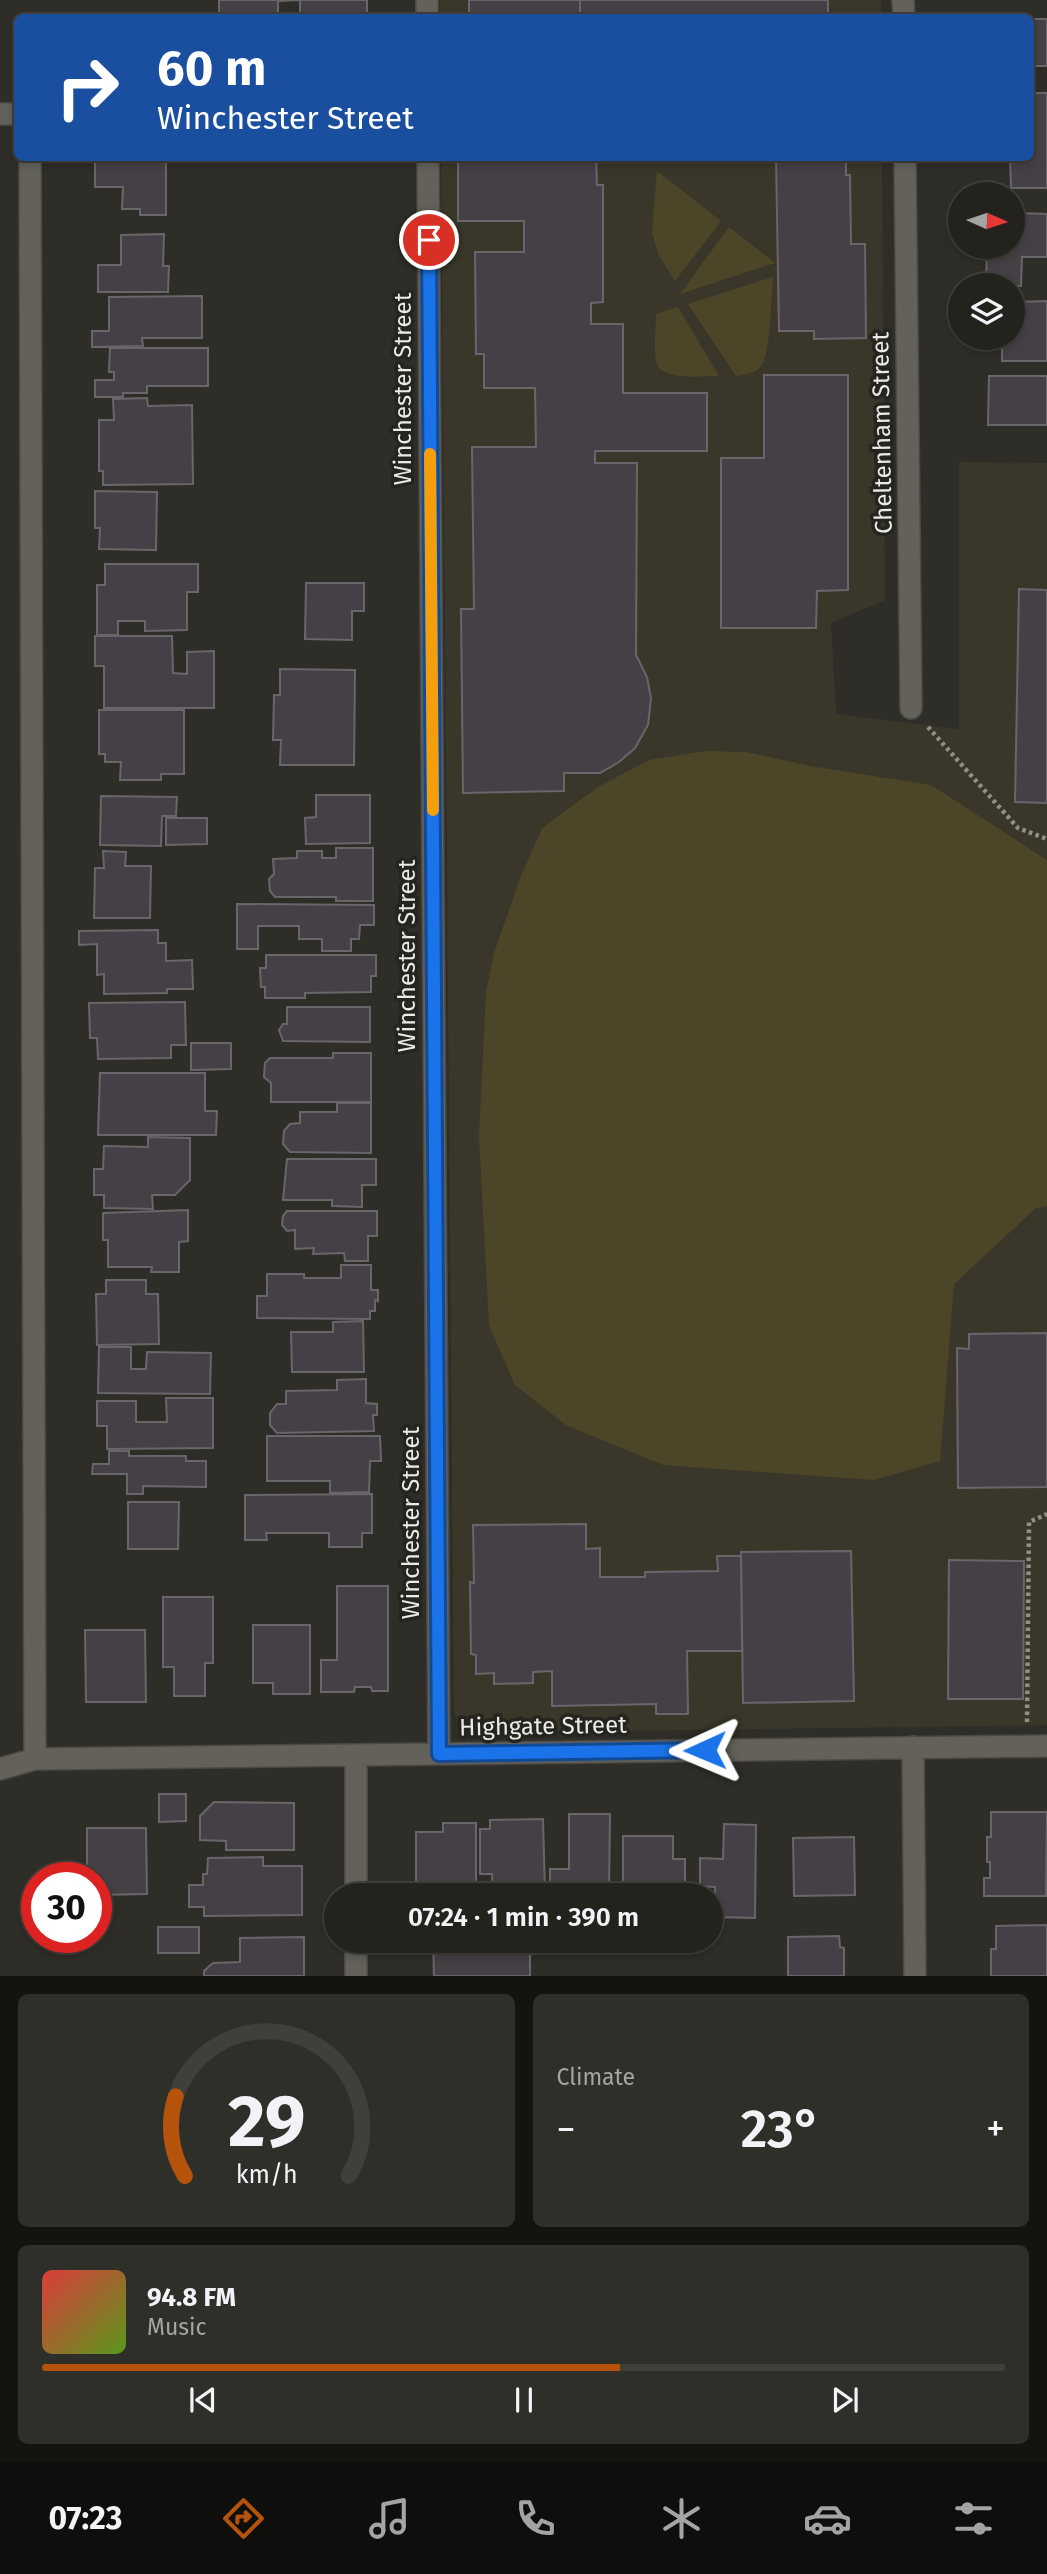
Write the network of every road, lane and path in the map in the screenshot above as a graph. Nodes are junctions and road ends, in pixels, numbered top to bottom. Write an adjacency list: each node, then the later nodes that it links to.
1 (30, 161): 11 (street)
2 (428, 161): 9 (street, Winchester Street)
3 (905, 161): 4 (street, Cheltenham Street)
4 (911, 708): 5 (path)
5 (1047, 839)
6 (1047, 1514): 7 (path)
7 (1037, 1746): 8 (street, Highgate Street)
8 (913, 1747): 9 (street, Highgate Street); 16 (street)
9 (439, 1754): 10 (street, Highgate Street)
10 (356, 1755): 11 (street, Highgate Street); 13 (street)
11 (35, 1759): 12 (street, Highgate Street)
12 (0, 1769)
13 (356, 1883)
14 (356, 1953): 15 (street)
15 (356, 1976)
16 (915, 1976)

